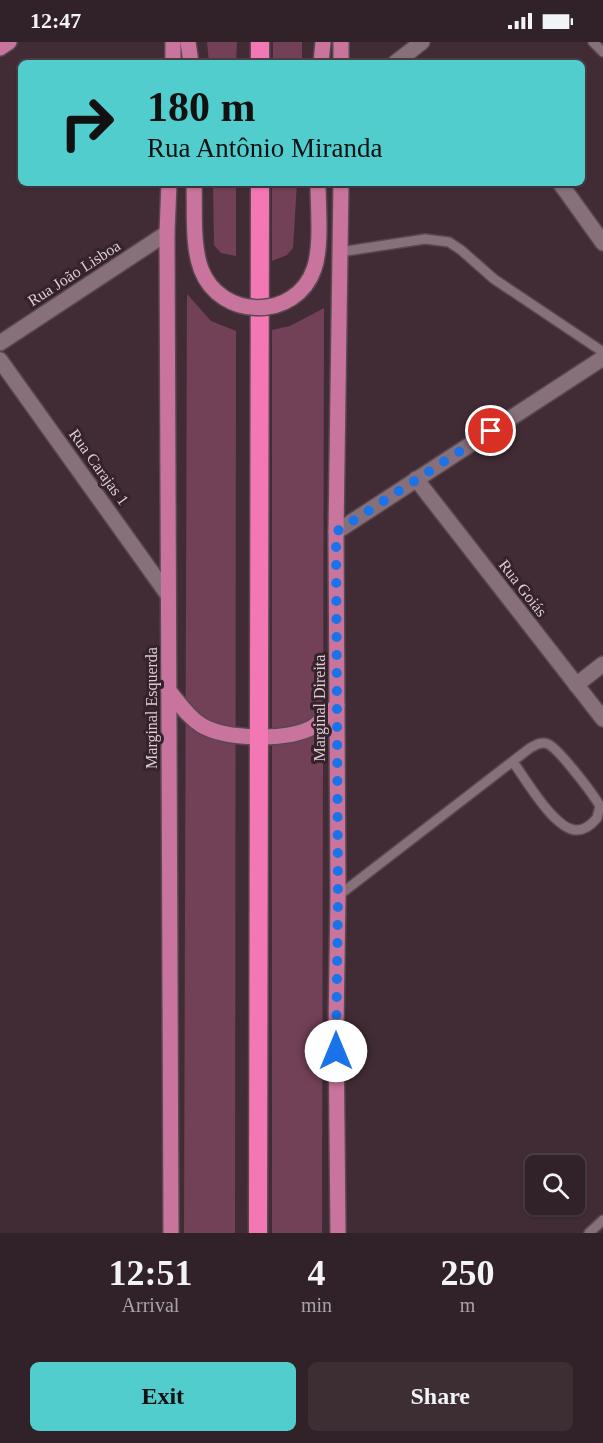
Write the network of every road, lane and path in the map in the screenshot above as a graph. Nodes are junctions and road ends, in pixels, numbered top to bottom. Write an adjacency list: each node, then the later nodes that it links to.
1 (9, 42): 9 (main road)
2 (173, 42): 11 (main road)
3 (188, 42): 12 (main road)
4 (260, 42): 13 (highway)
5 (323, 42): 14 (main road)
6 (340, 42): 15 (main road)
7 (422, 42): 16 (street)
8 (594, 42): 10 (lane)
9 (0, 48)
10 (603, 52)
11 (173, 60)
12 (191, 60)
13 (260, 60)
14 (321, 60)
15 (341, 60)
16 (399, 60)
17 (169, 186): 23 (main road, Marginal Esquerda)
18 (194, 186): 20 (main road, bridge)
19 (260, 186): 38 (highway)
20 (318, 186)
21 (341, 186): 25 (main road, Marginal Direita)
22 (562, 186): 24 (street)
23 (167, 233): 26 (street, Rua João Lisboa); 32 (main road, Marginal Esquerda)
24 (603, 243)
25 (340, 252): 27 (lane); 31 (main road, Marginal Direita)
26 (0, 343)
27 (603, 352)
28 (603, 358): 30 (street)
29 (0, 360): 32 (street, Rua Carajas 1)
30 (416, 479): 31 (street); 34 (street, Rua Goiás)
31 (336, 532): 36 (main road, Marginal Direita)
32 (168, 595): 35 (main road, Marginal Esquerda)
33 (603, 664): 34 (street)
34 (576, 685): 37 (street, Rua Goiás)
35 (169, 692): 38 (main road); 42 (main road, Marginal Esquerda)
36 (337, 705): 38 (main road); 40 (main road, Marginal Direita)
37 (603, 719)
38 (259, 736): 43 (highway)
39 (513, 762): 39 (lane); 40 (lane)
40 (338, 896): 44 (main road, Marginal Direita)
41 (603, 1220): 45 (lane)
42 (171, 1233)
43 (258, 1233)
44 (338, 1233)
45 (589, 1233)

